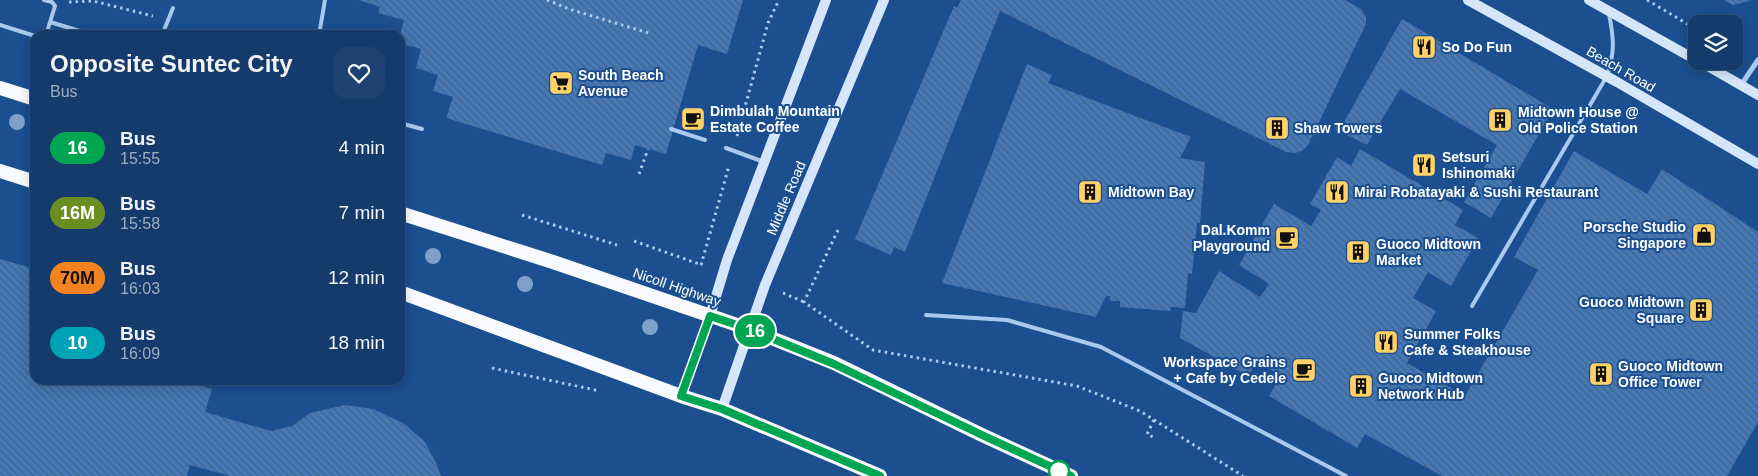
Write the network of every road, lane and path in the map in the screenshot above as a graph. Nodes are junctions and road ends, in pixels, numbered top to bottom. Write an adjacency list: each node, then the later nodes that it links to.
1 (44, 0): 10 (lane)
2 (325, 0): 20 (lane)
3 (547, 0): 22 (path)
4 (779, 0): 37 (path)
5 (826, 0): 38 (main road)
6 (884, 0): 52 (main road, Middle Road)
7 (1468, 0): 26 (main road, Beach Road)
8 (1589, 0): 12 (main road)
9 (1647, 0): 15 (path)
10 (54, 4): 13 (path); 14 (lane)
11 (173, 8): 13 (lane)
12 (1608, 11): 23 (main road); 26 (lane)
13 (168, 19): 19 (lane)
14 (50, 22): 17 (lane); 18 (lane)
15 (1688, 24)
16 (0, 25): 21 (lane)
17 (48, 30)
18 (76, 30)
19 (164, 30)
20 (320, 30)
21 (30, 34)
22 (652, 34)
23 (1688, 55)
24 (1758, 60): 27 (street)
25 (1715, 70): 27 (main road)
26 (1607, 76): 39 (main road, Beach Road); 49 (lane)
27 (1741, 85): 29 (main road)
28 (0, 88): 30 (highway)
29 (1758, 96)
30 (30, 97)
31 (405, 124): 32 (lane)
32 (422, 129)
33 (670, 129): 34 (lane)
34 (705, 140)
35 (726, 148): 37 (lane)
36 (648, 149): 41 (path)
37 (733, 149): 38 (lane); 46 (path)
38 (764, 162): 51 (main road)
39 (1758, 164)
40 (0, 171): 42 (highway)
41 (639, 174)
42 (30, 180)
43 (405, 215): 51 (highway, Nicoll Highway)
44 (522, 215): 47 (path)
45 (838, 230): 55 (path)
46 (634, 241)
47 (617, 245)
48 (405, 294): 53 (highway)
49 (1472, 306)
50 (926, 315): 60 (lane)
51 (710, 316): 52 (highway, Nicoll Highway); 53 (main road)
52 (749, 329): 54 (main road, Middle Road); 58 (highway, Nicoll Highway)
53 (681, 396): 54 (highway)
54 (722, 409): 57 (highway)
55 (1154, 420): 56 (path); 59 (path)
56 (1155, 438)
57 (880, 476)
58 (1071, 476)
59 (1243, 476)
60 (1346, 476)

